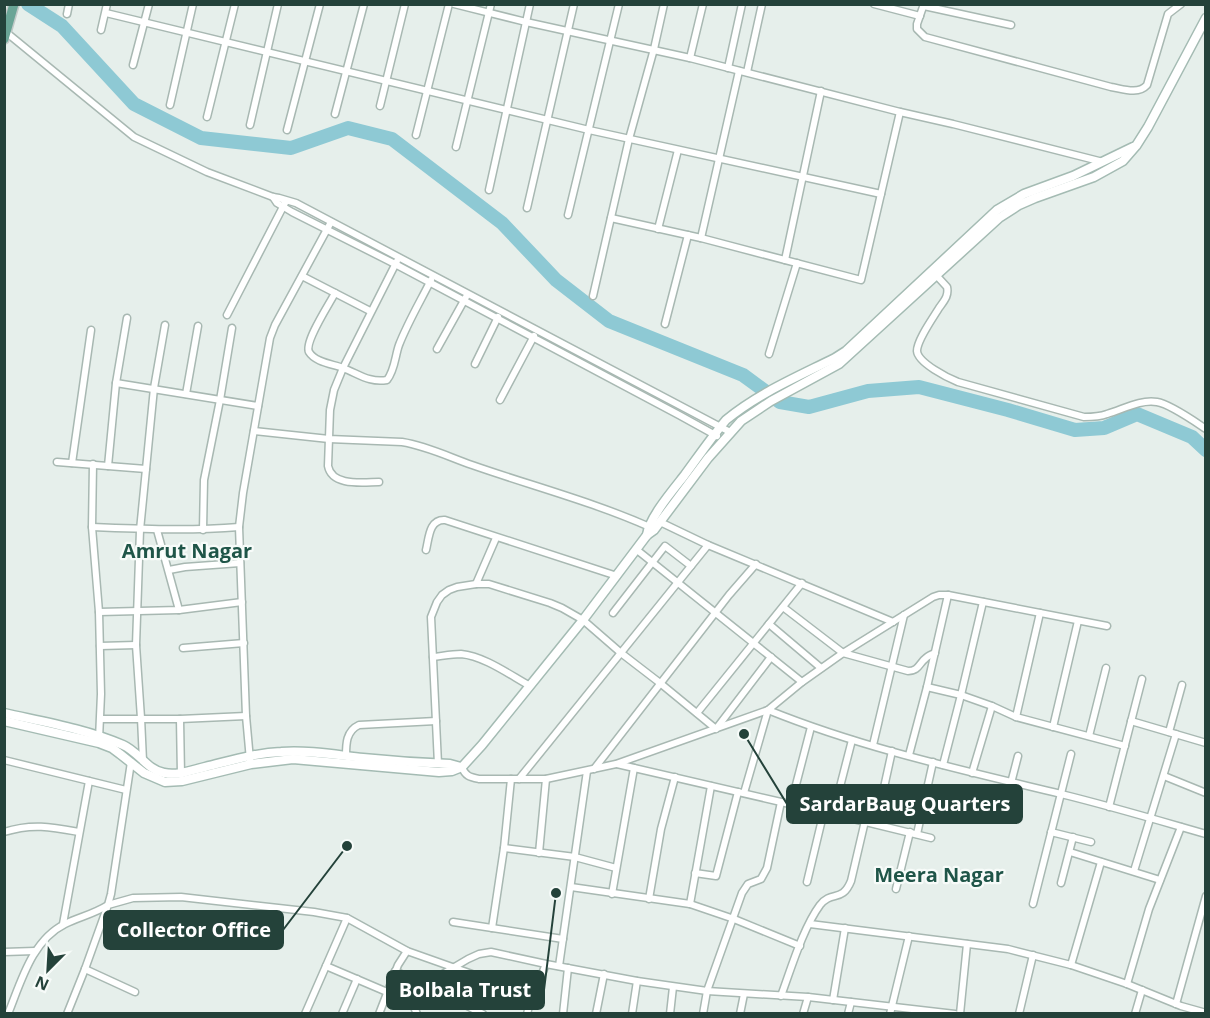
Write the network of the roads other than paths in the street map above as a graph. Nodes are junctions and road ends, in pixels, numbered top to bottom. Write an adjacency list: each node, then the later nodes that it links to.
1 (69, 4): 25 (street)
2 (108, 4): 24 (street)
3 (149, 4): 29 (street)
4 (194, 4): 34 (street)
5 (235, 4): 37 (street)
6 (278, 4): 39 (street)
7 (321, 4): 41 (street)
8 (364, 4): 44 (street)
9 (405, 4): 47 (street)
10 (449, 4): 48 (street)
11 (454, 4): 26 (street)
12 (491, 4): 26 (street)
13 (530, 4): 30 (street)
14 (574, 4): 33 (street)
15 (619, 4): 36 (street)
16 (664, 4): 38 (street)
17 (704, 4): 40 (street)
18 (742, 4): 43 (street)
19 (762, 4): 46 (street)
20 (1181, 4): 27 (street)
21 (878, 5): 27 (street)
22 (924, 5): 27 (street); 31 (street)
23 (11, 11): 35 (main road)
24 (105, 13): 29 (street); 32 (street)
25 (67, 14)
26 (488, 14): 30 (street); 50 (street)
27 (920, 15)
28 (1206, 18): 63 (street)
29 (145, 22): 34 (street); 42 (street)
30 (526, 22): 33 (street); 53 (street)
31 (1011, 25)
32 (101, 30)
33 (568, 31): 36 (street); 57 (street)
34 (187, 32): 37 (street); 51 (street)
35 (5, 36): 71 (street)
36 (611, 41): 38 (street); 60 (street)
37 (226, 42): 39 (street); 56 (street)
38 (654, 49): 40 (street); 62 (street)
39 (266, 52): 41 (street); 58 (street)
40 (690, 58): 43 (street)
41 (306, 61): 44 (street); 59 (street)
42 (133, 65)
43 (729, 68): 45 (street)
44 (347, 71): 47 (street); 55 (street)
45 (739, 71): 46 (street); 66 (street)
46 (747, 72): 49 (street)
47 (387, 81): 48 (street); 52 (street)
48 (427, 91): 50 (street); 61 (street)
49 (821, 91): 54 (street); 68 (street)
50 (466, 100): 53 (street); 64 (street)
51 (170, 105)
52 (380, 106)
53 (506, 110): 57 (street); 69 (street)
54 (900, 112): 67 (street); 70 (street)
55 (335, 114)
56 (207, 117)
57 (547, 119): 60 (street); 72 (street)
58 (250, 125)
59 (287, 130)
60 (589, 130): 62 (street); 74 (street)
61 (416, 135)
62 (630, 139): 65 (street); 75 (street)
63 (1136, 146): 67 (street); 73 (street)
64 (456, 147)
65 (678, 150): 66 (street); 77 (street)
66 (719, 159): 68 (street); 80 (street)
67 (1103, 162): 73 (street)
68 (803, 177): 70 (street); 81 (street)
69 (489, 190)
70 (881, 194): 83 (street)
71 (285, 203): 76 (street); 78 (street); 92 (street)
72 (526, 208)
73 (1002, 211): 84 (street); 106 (street)
74 (568, 215)
75 (611, 218): 77 (street); 88 (street)
76 (331, 222): 78 (street); 82 (street)
77 (658, 228): 79 (street)
78 (327, 229): 82 (street); 85 (street)
79 (688, 235): 80 (street); 95 (street)
80 (701, 238): 81 (street)
81 (785, 260): 83 (street)
82 (397, 261): 86 (street); 90 (street)
83 (797, 263): 103 (street)
84 (936, 275): 106 (street); 115 (street)
85 (302, 276): 87 (street); 113 (street)
86 (431, 279): 89 (street); 105 (street)
87 (335, 293): 90 (street); 105 (street)
88 (593, 296)
89 (466, 297): 91 (street); 94 (street); 102 (street)
90 (370, 311): 105 (street)
91 (501, 311): 94 (street); 100 (street)
92 (227, 315)
93 (127, 318): 108 (street)
94 (497, 318): 101 (street); 104 (street)
95 (665, 324)
96 (165, 326): 109 (street)
97 (198, 326): 110 (street)
98 (232, 327): 111 (street)
99 (91, 330): 122 (street)
100 (537, 330): 101 (street); 114 (street)
101 (533, 337): 112 (street); 118 (street)
102 (437, 349)
103 (769, 354)
104 (475, 364)
105 (343, 368): 119 (street)
106 (823, 369): 107 (street)
107 (807, 377): 114 (street); 117 (street)
108 (116, 383): 109 (street); 124 (street)
109 (154, 388): 110 (street); 125 (street)
110 (186, 394): 111 (street)
111 (220, 399): 113 (street); 132 (street)
112 (500, 400)
113 (258, 406): 116 (street)
114 (720, 427): 117 (street); 118 (street)
115 (1206, 429)
116 (254, 431): 119 (street); 128 (street)
117 (730, 432): 120 (street)
118 (714, 435): 120 (street); 129 (street)
119 (329, 439): 126 (street); 129 (street)
120 (723, 440): 129 (street)
121 (57, 462): 122 (street)
122 (72, 463): 123 (street)
123 (93, 464): 124 (street); 127 (street)
124 (108, 465): 125 (street)
125 (146, 469): 130 (street)
126 (380, 482)
127 (92, 527): 130 (street); 151 (street)
128 (239, 527): 132 (street); 137 (street)
129 (653, 528): 134 (street); 136 (street)
130 (140, 530): 131 (street); 152 (street)
131 (157, 530): 132 (street); 141 (street)
132 (203, 530)
133 (496, 537): 135 (street); 142 (street); 145 (street)
134 (708, 545): 139 (street); 140 (street)
135 (426, 550)
136 (637, 550): 138 (street); 142 (street)
137 (240, 562): 141 (street); 147 (street)
138 (652, 562): 140 (street); 143 (street); 153 (street)
139 (756, 564): 144 (street); 154 (street)
140 (691, 566): 143 (street)
141 (169, 570): 150 (street)
142 (616, 576): 157 (street)
143 (678, 582): 154 (street); 167 (street)
144 (802, 583): 149 (street); 159 (street)
145 (476, 584): 157 (street); 170 (street)
146 (948, 595): 148 (street); 156 (street); 169 (street)
147 (242, 602): 150 (street); 162 (street)
148 (983, 602): 155 (street); 181 (street)
149 (783, 606): 160 (street); 168 (street)
150 (179, 610): 152 (street)
151 (99, 612): 152 (street); 165 (street)
152 (136, 612): 164 (street)
153 (613, 613)
154 (715, 613): 163 (street); 177 (street)
155 (1040, 613): 158 (street); 187 (street)
156 (904, 615): 159 (street); 172 (street)
157 (583, 620): 167 (street); 179 (street)
158 (1078, 621): 161 (street); 194 (street)
159 (893, 622): 168 (street)
160 (769, 624): 163 (street); 173 (street)
161 (1107, 626)
162 (244, 643): 166 (street); 186 (street)
163 (753, 644): 171 (street); 185 (street)
164 (136, 645): 165 (street); 188 (street)
165 (100, 646): 189 (street)
166 (183, 648)
167 (621, 653): 177 (street); 227 (street)
168 (843, 653): 172 (street); 173 (street)
169 (935, 653): 172 (street); 180 (street)
170 (433, 657): 179 (street); 191 (street)
171 (771, 657): 176 (street); 196 (street)
172 (892, 667): 202 (street)
173 (821, 668): 176 (street)
174 (1106, 668): 198 (street)
175 (1142, 679): 192 (street)
176 (802, 682): 183 (street)
177 (660, 683): 185 (street); 219 (street)
178 (1182, 685): 197 (street)
179 (530, 686): 217 (street)
180 (927, 687): 181 (street); 206 (street)
181 (961, 695): 182 (street); 216 (street)
182 (992, 706): 187 (street); 222 (street)
183 (768, 710): 195 (street); 196 (street); 233 (street)
184 (4, 713): 199 (street)
185 (697, 713): 196 (street)
186 (246, 716): 190 (street); 210 (street)
187 (1016, 717): 194 (street)
188 (141, 718): 189 (street); 190 (street); 211 (street)
189 (101, 719): 199 (street)
190 (180, 719): 224 (street)
191 (436, 721): 207 (street); 214 (street)
192 (1131, 721): 197 (street); 203 (street)
193 (4, 722): 199 (street)
194 (1053, 727): 198 (street)
195 (811, 728): 200 (street); 237 (street)
196 (716, 729): 215 (street)
197 (1173, 733): 201 (street); 223 (street)
198 (1089, 736): 203 (street)
199 (99, 740): 211 (street); 212 (street)
200 (852, 740): 202 (street); 240 (street)
201 (1206, 743)
202 (873, 745): 204 (street)
203 (1125, 746): 238 (street)
204 (892, 751): 206 (street); 243 (street)
205 (1071, 754): 235 (street)
206 (909, 755): 213 (street)
207 (346, 756): 210 (street); 214 (street)
208 (1018, 756): 230 (street)
209 (4, 760): 229 (street)
210 (250, 760): 217 (street); 224 (street)
211 (143, 761): 221 (street); 224 (street)
212 (131, 762): 221 (street); 232 (street)
213 (933, 762): 216 (street); 249 (street)
214 (438, 764): 217 (street)
215 (616, 764): 218 (street); 219 (street)
216 (943, 765): 222 (street)
217 (462, 767): 226 (street)
218 (634, 768): 225 (street); 259 (street)
219 (594, 769): 220 (street)
220 (587, 771): 228 (street); 257 (street)
221 (144, 773): 224 (street)
222 (972, 773): 230 (street)
223 (1164, 776): 234 (street); 241 (street)
224 (181, 777)
225 (675, 777): 231 (street); 269 (street)
226 (511, 779): 227 (street); 254 (street)
227 (519, 779): 228 (street)
228 (546, 779): 256 (street)
229 (89, 781): 232 (street); 246 (street)
230 (1011, 783): 235 (street)
231 (711, 786): 233 (street); 261 (street)
232 (126, 790): 273 (street)
233 (741, 792): 236 (street); 261 (street)
234 (1206, 793)
235 (1061, 794): 238 (street); 248 (street)
236 (781, 802): 237 (street); 275 (street)
237 (791, 804): 239 (street)
238 (1109, 807): 241 (street)
239 (824, 812): 240 (street); 263 (street)
240 (833, 814): 242 (street)
241 (1151, 818): 244 (street); 260 (street)
242 (865, 821): 243 (street); 278 (street)
243 (876, 824): 247 (street)
244 (1181, 827): 250 (street); 262 (street)
245 (4, 832): 246 (street)
246 (79, 832): 277 (street)
247 (909, 832): 249 (street); 266 (street)
248 (1051, 832): 251 (street); 271 (street)
249 (917, 834): 252 (street)
250 (1206, 834)
251 (1073, 837): 253 (street); 255 (street)
252 (931, 838)
253 (1091, 842)
254 (504, 848): 256 (street); 280 (street)
255 (1070, 852): 258 (street); 264 (street)
256 (539, 853): 257 (street)
257 (575, 857): 259 (street); 265 (street)
258 (1101, 862): 260 (street); 290 (street)
259 (616, 868): 267 (street)
260 (1134, 872): 262 (street)
261 (695, 873): 270 (street)
262 (1160, 880): 301 (street)
263 (807, 882)
264 (1061, 883)
265 (570, 887): 267 (street); 282 (street)
266 (896, 889)
267 (612, 894): 269 (street)
268 (1206, 896): 272 (street)
269 (649, 898): 270 (street)
270 (690, 904): 275 (street)
271 (1033, 904)
272 (1204, 904): 314 (street)
273 (108, 905): 274 (street); 277 (street); 295 (street)
274 (347, 918): 286 (street); 291 (street)
275 (734, 918): 284 (street); 307 (street)
276 (453, 922): 280 (street)
277 (63, 924): 285 (street)
278 (810, 924): 279 (street); 284 (street)
279 (845, 927): 281 (street); 311 (street)
280 (492, 928): 282 (street)
281 (909, 936): 283 (street); 315 (street)
282 (563, 939): 292 (street)
283 (967, 944): 288 (street); 337 (street)
284 (800, 946): 309 (street)
285 (35, 951): 287 (street); 319 (street)
286 (407, 951): 293 (street); 296 (street)
287 (4, 952)
288 (1033, 955): 290 (street); 338 (street)
289 (546, 964): 292 (street); 293 (street); 316 (street)
290 (1071, 965): 301 (street)
291 (326, 966): 298 (street); 321 (street)
292 (559, 966): 294 (street)
293 (453, 968): 302 (street); 316 (street)
294 (568, 968): 297 (street); 327 (street)
295 (85, 969): 305 (street); 320 (street)
296 (395, 971): 299 (street); 302 (street)
297 (604, 974): 300 (street); 328 (street)
298 (357, 979): 306 (street); 322 (street)
299 (392, 980): 306 (street); 324 (street)
300 (637, 981): 303 (street); 329 (street)
301 (1127, 984): 304 (street)
302 (424, 985): 313 (street)
303 (673, 987): 307 (street); 330 (street)
304 (1142, 990): 314 (street); 339 (street)
305 (135, 992)
306 (387, 992): 323 (street)
307 (707, 992): 308 (street); 331 (street)
308 (744, 994): 309 (street); 332 (street)
309 (781, 996): 310 (street)
310 (808, 997): 311 (street); 333 (street)
311 (833, 1000): 312 (street)
312 (851, 1002): 315 (street); 334 (street)
313 (467, 1005): 325 (street); 326 (street)
314 (1179, 1005): 318 (street); 340 (street)
315 (892, 1006): 317 (street); 335 (street)
316 (528, 1010)
317 (936, 1012): 336 (street)
318 (1206, 1013)
319 (8, 1014)
320 (67, 1014)
321 (305, 1014)
322 (342, 1014)
323 (379, 1014)
324 (417, 1014)
325 (464, 1014)
326 (483, 1014)
327 (563, 1014)
328 (596, 1014)
329 (632, 1014)
330 (670, 1014)
331 (703, 1014)
332 (740, 1014)
333 (803, 1014)
334 (848, 1014)
335 (890, 1014)
336 (955, 1014)
337 (960, 1014)
338 (1019, 1014)
339 (1135, 1014)
340 (1179, 1014)

